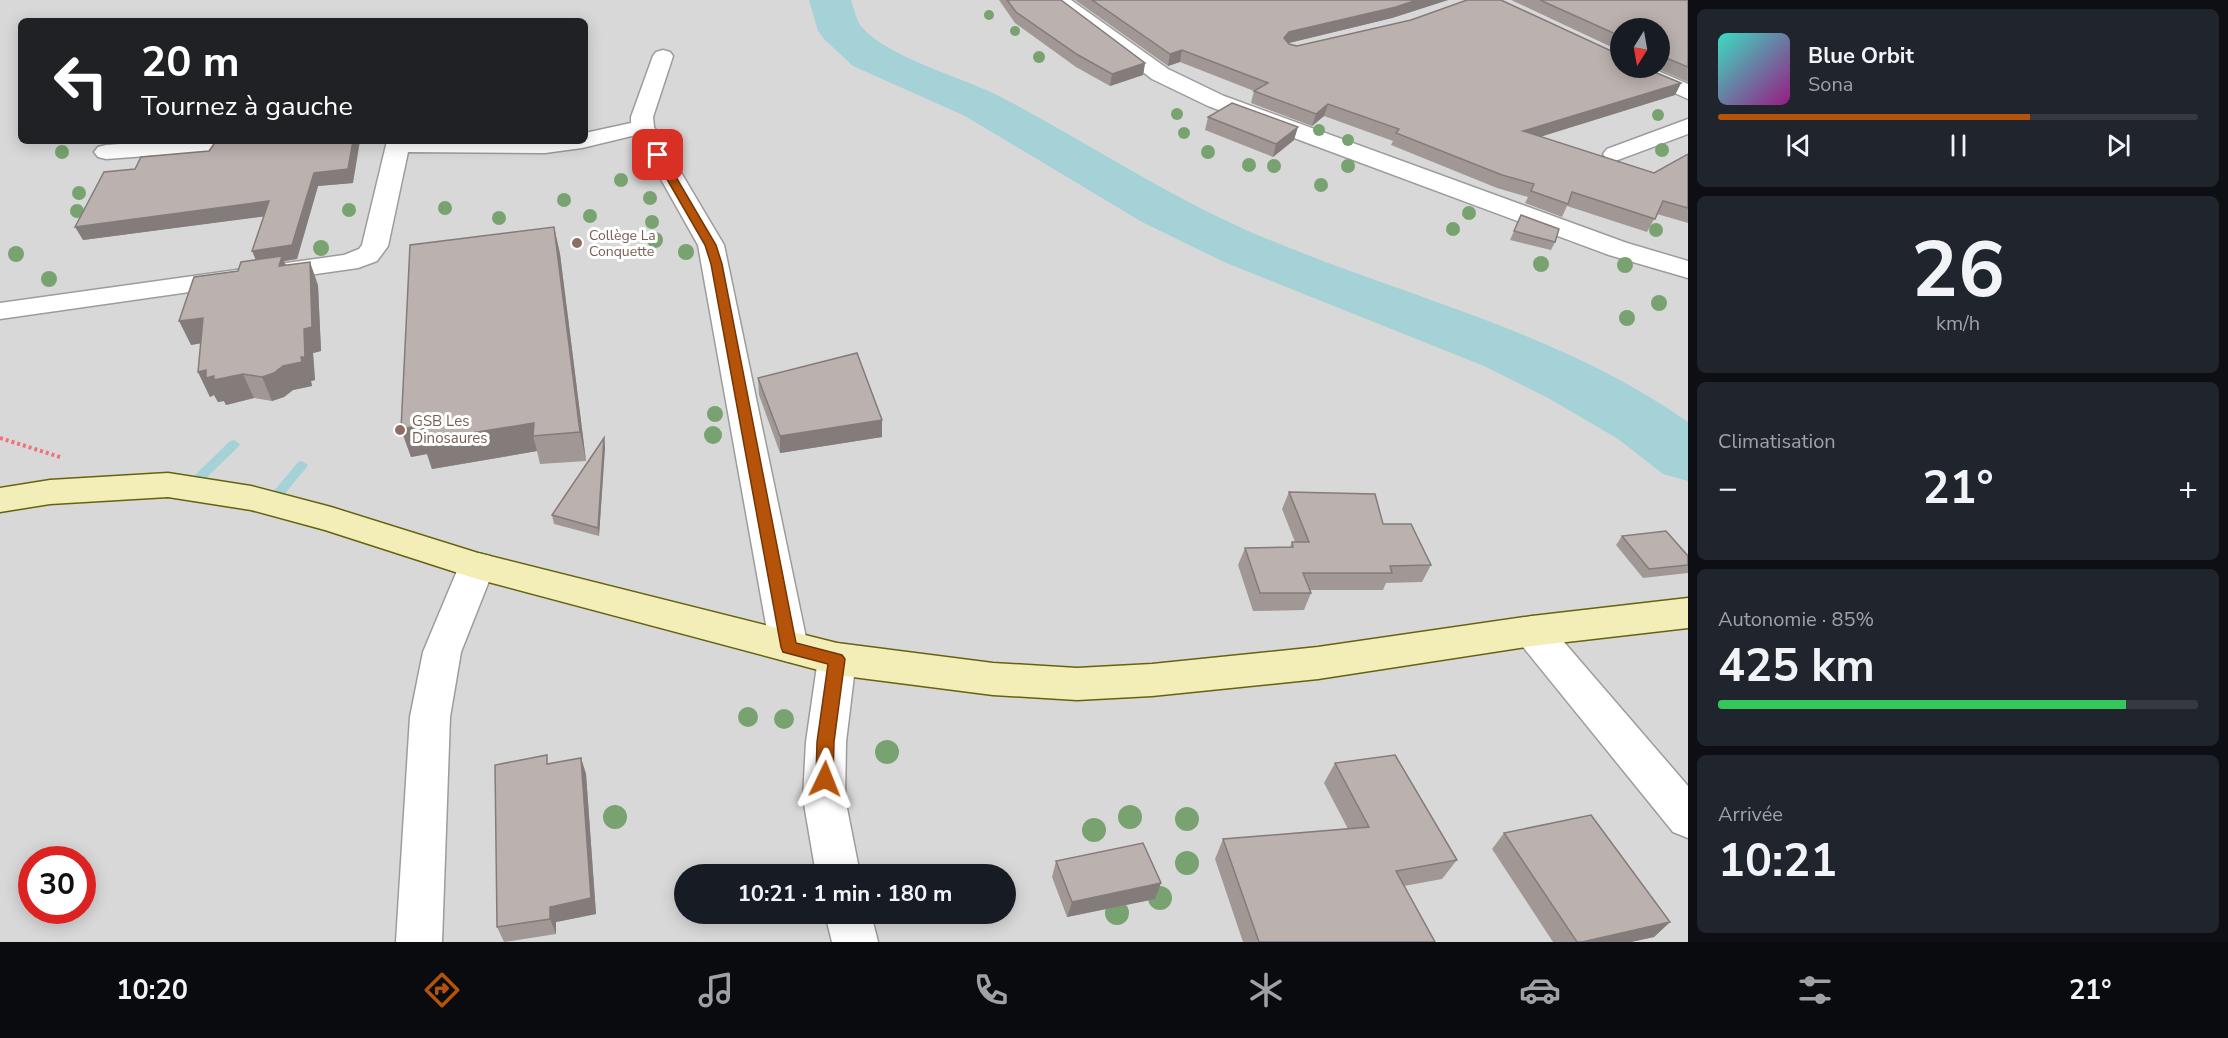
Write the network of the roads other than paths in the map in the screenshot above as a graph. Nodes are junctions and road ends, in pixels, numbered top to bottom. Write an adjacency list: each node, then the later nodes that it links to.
1 (1059, 0): 14 (street)
2 (663, 56): 5 (street)
3 (1656, 78): 4 (street)
4 (1688, 93)
5 (643, 126): 7 (street); 20 (street)
6 (1688, 126): 13 (street)
7 (588, 140)
8 (214, 144): 12 (street)
9 (399, 144): 15 (street)
10 (448, 144): 11 (street)
11 (561, 144)
12 (106, 152)
13 (1615, 154)
14 (1688, 270)
15 (0, 311)
16 (0, 500): 17 (main road)
17 (477, 566): 20 (main road); 25 (street)
18 (1688, 613): 19 (main road)
19 (1532, 631): 21 (main road); 22 (street)
20 (789, 647): 21 (main road)
21 (837, 659): 23 (street)
22 (1688, 818)
23 (836, 864)
24 (850, 924): 26 (street)
25 (419, 942)
26 (855, 942)

